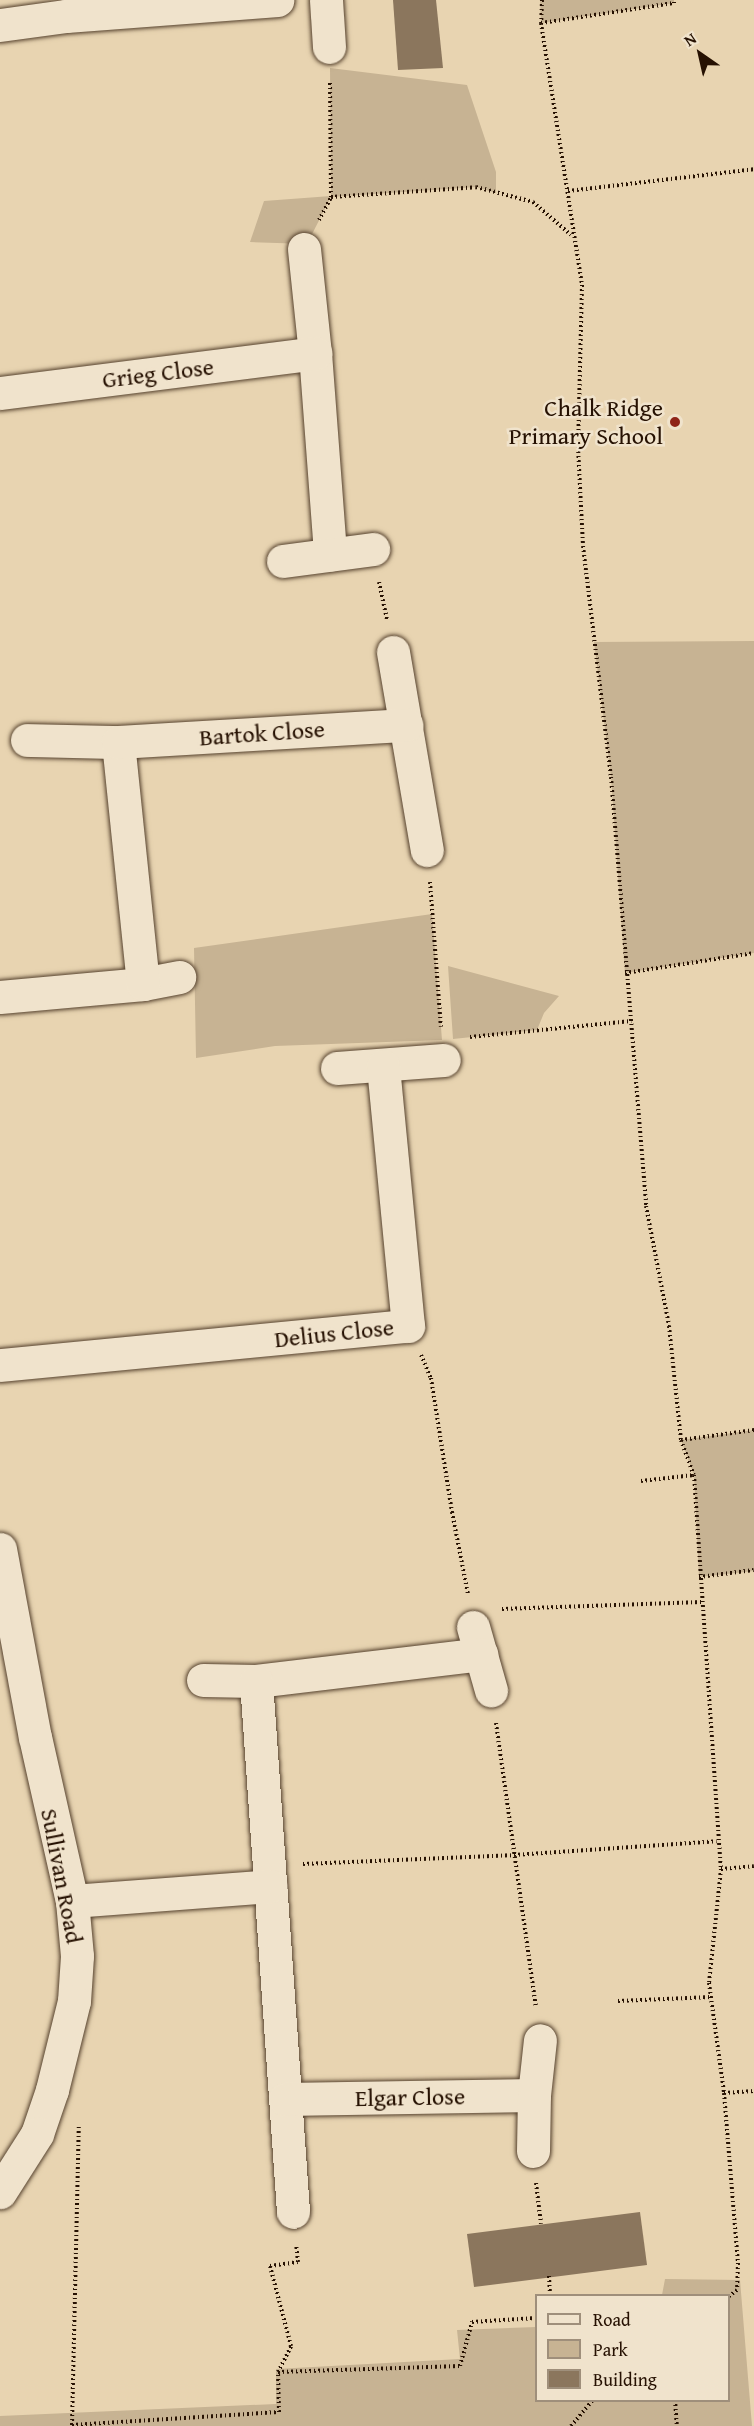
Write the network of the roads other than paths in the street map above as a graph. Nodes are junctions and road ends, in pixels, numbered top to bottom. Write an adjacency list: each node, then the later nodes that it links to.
1 (277, 0): 3 (street)
2 (326, 0): 5 (street)
3 (65, 8): 4 (street)
4 (0, 25)
5 (329, 47)
6 (304, 249): 7 (street)
7 (315, 353): 8 (street, Grieg Close); 10 (street)
8 (0, 393)
9 (373, 549): 10 (street)
10 (330, 554): 11 (street)
11 (283, 561)
12 (393, 652): 13 (street)
13 (406, 724): 15 (street, Bartok Close); 16 (street)
14 (27, 740): 15 (street, Bartok Close)
15 (118, 742): 18 (street)
16 (427, 850)
17 (179, 977): 18 (street)
18 (143, 984): 19 (street)
19 (0, 997)
20 (443, 1050): 21 (street)
21 (383, 1066): 22 (street); 23 (street, Delius Close)
22 (337, 1068)
23 (0, 1365)
24 (0, 1549): 29 (street, Sullivan Road)
25 (203, 1680): 26 (street)
26 (256, 1681): 27 (street); 28 (street)
27 (491, 1690)
28 (270, 1876): 29 (street); 32 (street)
29 (72, 1901): 34 (street, Sullivan Road)
30 (540, 2040): 31 (street)
31 (534, 2095): 32 (street, Elgar Close); 33 (street)
32 (285, 2099): 35 (street)
33 (533, 2151)
34 (0, 2192)
35 (293, 2212)

